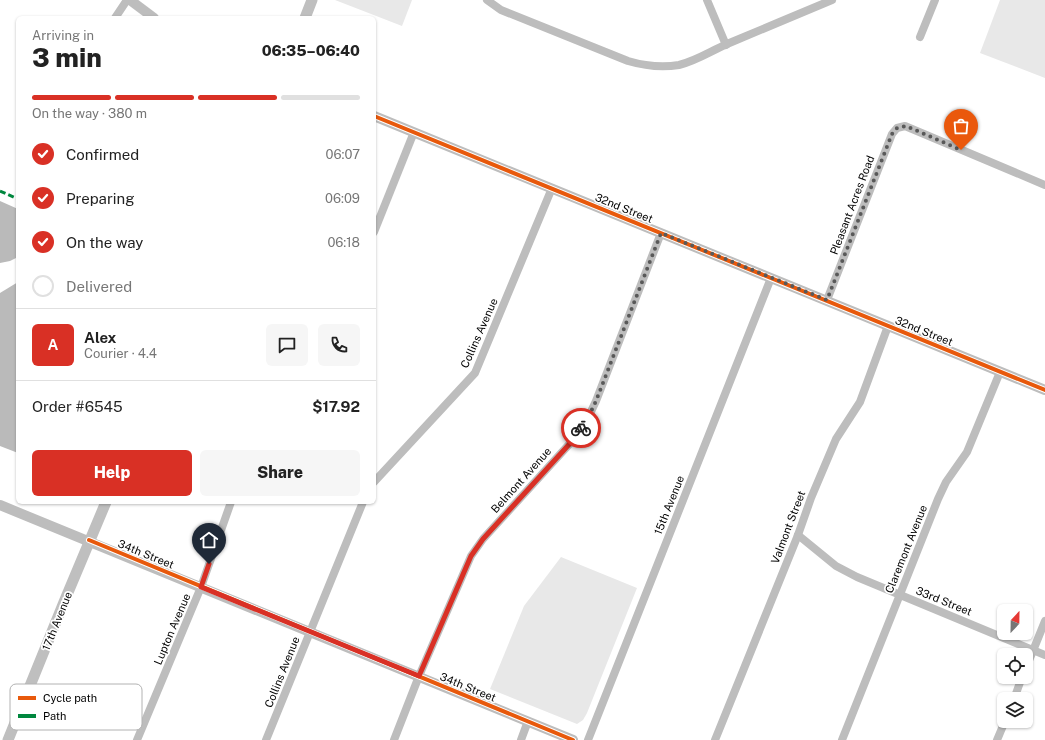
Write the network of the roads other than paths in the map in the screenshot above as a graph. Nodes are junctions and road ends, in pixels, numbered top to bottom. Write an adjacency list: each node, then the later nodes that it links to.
1 (127, 0): 8 (street)
2 (130, 0): 9 (street)
3 (312, 0): 10 (main road)
4 (487, 0): 12 (street)
5 (707, 0): 12 (street)
6 (832, 0): 12 (street)
7 (935, 0): 11 (street)
8 (116, 16)
9 (151, 16)
10 (306, 16)
11 (920, 37)
12 (726, 45)
13 (376, 117): 14 (street, 32nd Street)
14 (414, 132): 16 (street, 32nd Street); 17 (street)
15 (1045, 185): 20 (street, Pleasant Acres Road)
16 (552, 188): 18 (street, 32nd Street); 24 (street, Collins Avenue)
17 (376, 227)
18 (661, 233): 19 (street, 32nd Street); 38 (street, Belmont Avenue)
19 (771, 278): 20 (street, 32nd Street); 51 (street, 15th Avenue)
20 (827, 300): 21 (street, 32nd Street)
21 (888, 326): 22 (street, 32nd Street); 29 (street, Valmont Street)
22 (1000, 372): 23 (street, 32nd Street); 32 (street, Claremont Avenue)
23 (1045, 390)
24 (376, 480)
25 (105, 504): 30 (main road, 17th Avenue)
26 (230, 504): 31 (street, Lupton Avenue)
27 (362, 504): 34 (street, Collins Avenue)
28 (0, 505): 30 (street, 34th Street)
29 (798, 535): 32 (street, 33rd Street); 52 (street, Valmont Street)
30 (90, 540): 31 (street, 34th Street); 39 (main road, 17th Avenue)
31 (201, 587): 34 (street, 34th Street); 41 (street, Lupton Avenue)
32 (900, 596): 35 (street, 33rd Street); 53 (street, Claremont Avenue)
33 (1045, 620): 36 (street)
34 (310, 632): 38 (street, 34th Street); 47 (street, Collins Avenue)
35 (1028, 648)
36 (1033, 650): 37 (street, 33rd Street)
37 (1045, 655)
38 (419, 676): 40 (street, 34th Street); 48 (street, Belmont Avenue)
39 (31, 684)
40 (528, 721): 49 (street); 50 (street, 34th Street)
41 (142, 728)
42 (1002, 728): 54 (street)
43 (12, 730): 45 (main road, 17th Avenue)
44 (141, 730): 46 (street, Lupton Avenue)
45 (8, 740)
46 (137, 740)
47 (266, 740)
48 (394, 740)
49 (521, 740)
50 (573, 740)
51 (588, 740)
52 (715, 740)
53 (842, 740)
54 (997, 740)

